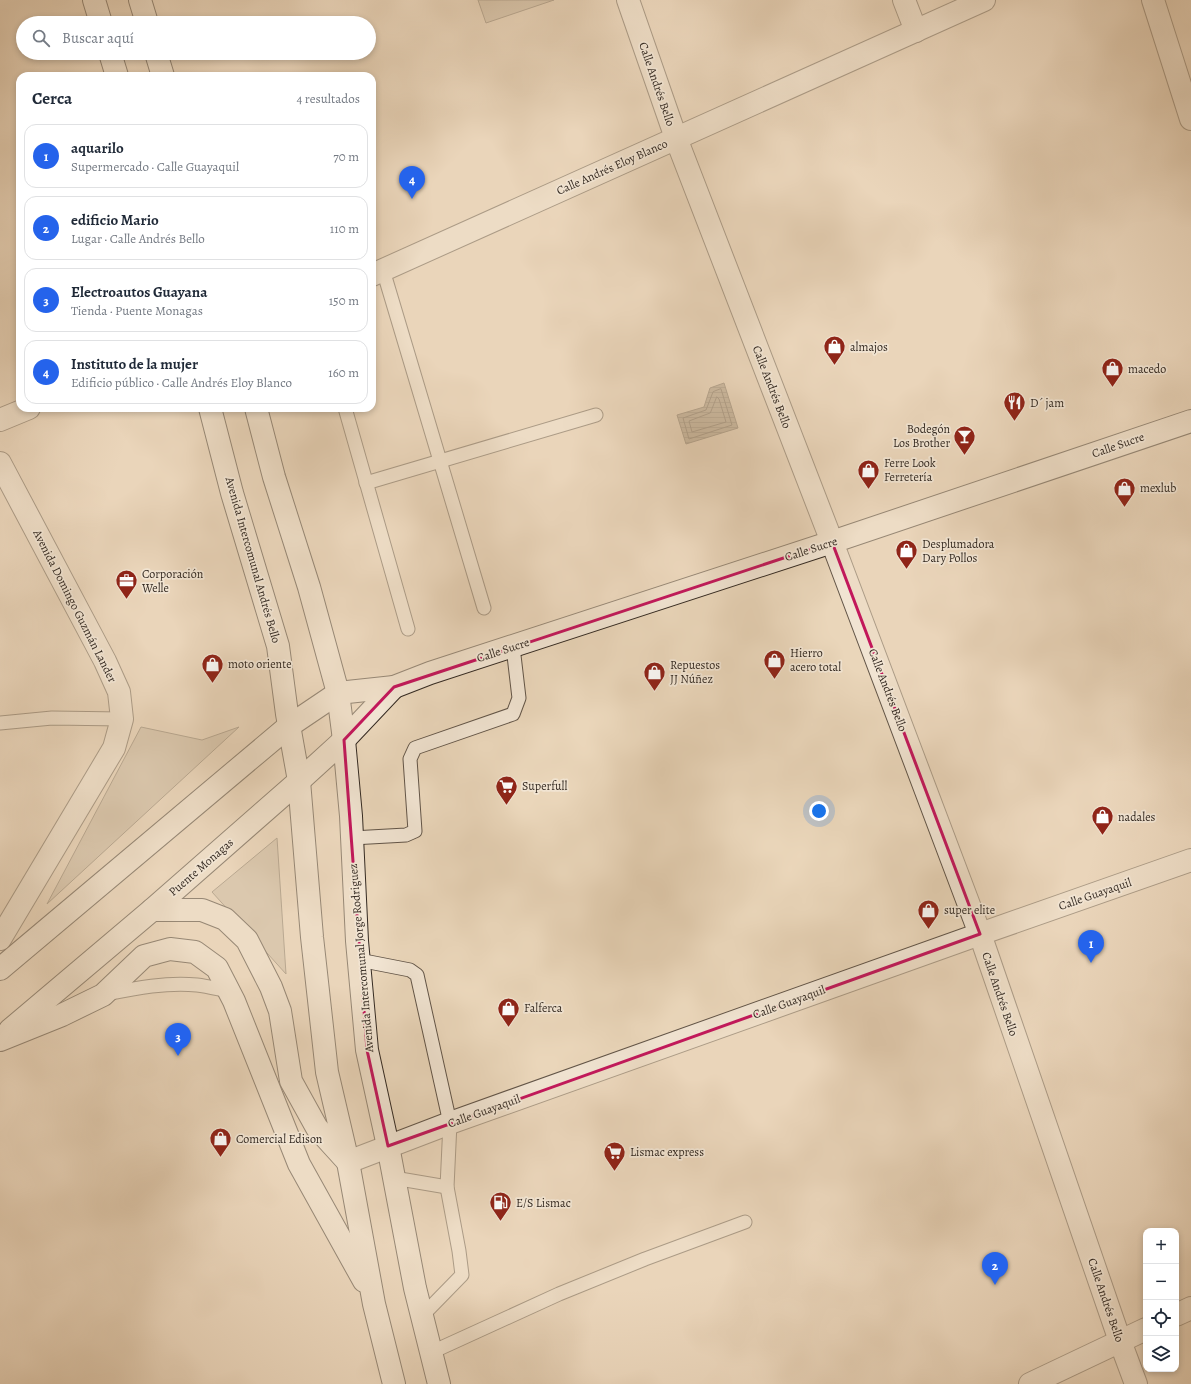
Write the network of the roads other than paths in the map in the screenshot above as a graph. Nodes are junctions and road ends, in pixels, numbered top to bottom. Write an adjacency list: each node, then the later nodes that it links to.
1 (94, 0): 7 (street)
2 (140, 0): 8 (street)
3 (628, 0): 15 (street, Calle Andrés Bello)
4 (904, 0): 9 (street)
5 (984, 0): 9 (street, Calle Andrés Eloy Blanco)
6 (1153, 0): 14 (street)
7 (99, 16)
8 (145, 16)
9 (916, 31): 15 (street, Calle Andrés Eloy Blanco)
10 (112, 60): 12 (street)
11 (158, 60): 13 (street)
12 (116, 72)
13 (162, 72)
14 (1191, 119)
15 (676, 138): 16 (street, Calle Andrés Eloy Blanco); 27 (street, Calle Andrés Bello)
16 (378, 273): 24 (lane)
17 (20, 412): 22 (street)
18 (211, 412): 35 (street, Avenida Intercomunal Andrés Bello)
19 (257, 412): 33 (street)
20 (346, 412): 26 (lane)
21 (596, 415): 24 (lane)
22 (0, 420)
23 (1191, 421): 27 (street, Calle Sucre)
24 (440, 461): 26 (lane); 28 (lane)
25 (0, 463): 34 (street, Avenida Domingo Guzmán Lander)
26 (366, 483): 29 (lane)
27 (832, 542): 30 (street, Calle Sucre); 42 (street, Calle Andrés Bello)
28 (484, 608)
29 (408, 629)
30 (513, 647): 31 (street, Calle Sucre); 39 (lane)
31 (430, 673): 32 (street, Puente Monagas)
32 (394, 687): 33 (street, Puente Monagas); 37 (street, Puente Monagas)
33 (338, 693): 35 (street, Puente Monagas); 37 (street, Avenida Intercomunal Jorge Rodriguez)
34 (122, 719): 36 (lane); 43 (street, Avenida Domingo Guzmán Lander)
35 (288, 720): 38 (street); 45 (street, Puente Monagas)
36 (0, 723)
37 (344, 740): 38 (street, Puente Monagas); 39 (street, Avenida Intercomunal Jorge Rodriguez)
38 (299, 781): 41 (street, Puente Monagas); 51 (street)
39 (352, 838): 44 (street, Avenida Intercomunal Jorge Rodriguez)
40 (1191, 860): 42 (street, Calle Guayaquil)
41 (152, 910): 48 (street, Puente Monagas); 51 (street)
42 (980, 934): 49 (street, Calle Guayaquil); 60 (street, Calle Andrés Bello)
43 (0, 939)
44 (359, 960): 49 (lane); 50 (street, Avenida Intercomunal Jorge Rodriguez)
45 (0, 969)
46 (228, 991): 47 (lane); 47 (street); 55 (street)
47 (103, 995): 48 (street)
48 (0, 1039)
49 (450, 1123): 50 (street, Calle Guayaquil); 53 (lane)
50 (388, 1146): 51 (street, Calle Guayaquil); 52 (street, Avenida Intercomunal Jorge Rodriguez)
51 (348, 1162): 55 (street)
52 (394, 1178): 53 (lane); 58 (street, Avenida Intercomunal Jorge Rodriguez)
53 (447, 1187): 58 (lane)
54 (745, 1222): 61 (lane)
55 (373, 1297): 62 (street)
56 (1191, 1308): 57 (street)
57 (1179, 1314)
58 (422, 1316): 61 (street, Avenida Intercomunal Jorge Rodriguez)
59 (1143, 1330): 60 (street)
60 (1120, 1341): 64 (street); 65 (street, Calle Andrés Bello)
61 (432, 1352): 63 (street, Avenida Intercomunal Jorge Rodriguez)
62 (394, 1384)
63 (439, 1384)
64 (1030, 1384)
65 (1136, 1384)

